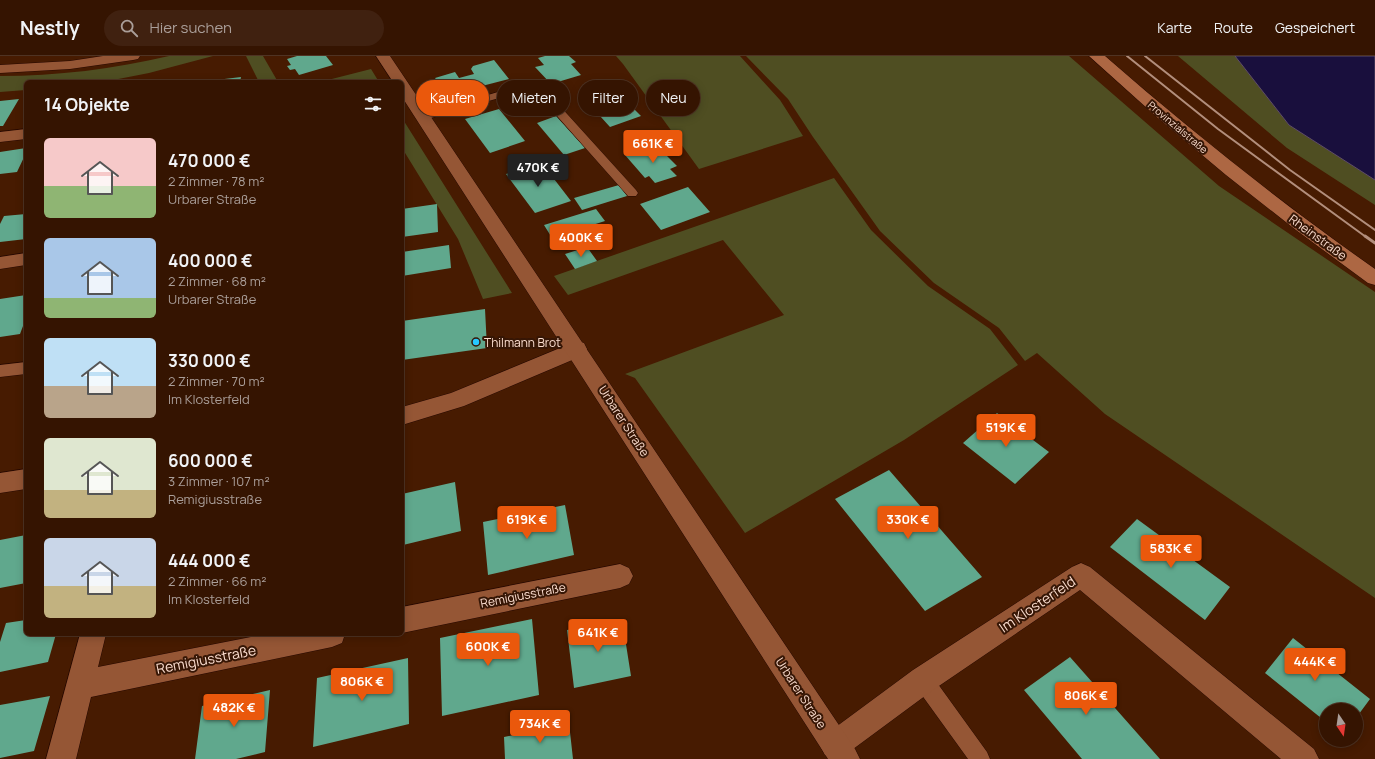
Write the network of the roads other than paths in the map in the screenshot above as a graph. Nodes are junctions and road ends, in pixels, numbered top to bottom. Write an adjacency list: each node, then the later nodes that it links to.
1 (133, 56): 4 (street)
2 (382, 56): 5 (street)
3 (1096, 56): 11 (main road, Provinzialstraße)
4 (0, 69)
5 (399, 80)
6 (404, 88): 7 (street, Urbarer Straße)
7 (424, 117): 10 (lane); 15 (street, Urbarer Straße)
8 (24, 134): 9 (street)
9 (0, 137)
10 (632, 193)
11 (1262, 196): 14 (main road, Rheinstraße)
12 (24, 259): 13 (street)
13 (0, 263)
14 (1375, 278)
15 (577, 349): 18 (street); 27 (street, Urbarer Straße)
16 (24, 368): 17 (lane)
17 (0, 371)
18 (404, 415)
19 (24, 479): 20 (street)
20 (0, 484)
21 (620, 576): 22 (street, Remigiusstraße)
22 (404, 620)
23 (92, 636): 26 (street)
24 (322, 636): 26 (street, Remigiusstraße)
25 (923, 680): 27 (street, Im Klosterfeld); 29 (lane); 30 (street, Im Klosterfeld)
26 (80, 685): 28 (street)
27 (840, 752)
28 (61, 759)
29 (980, 759)
30 (1304, 759)

